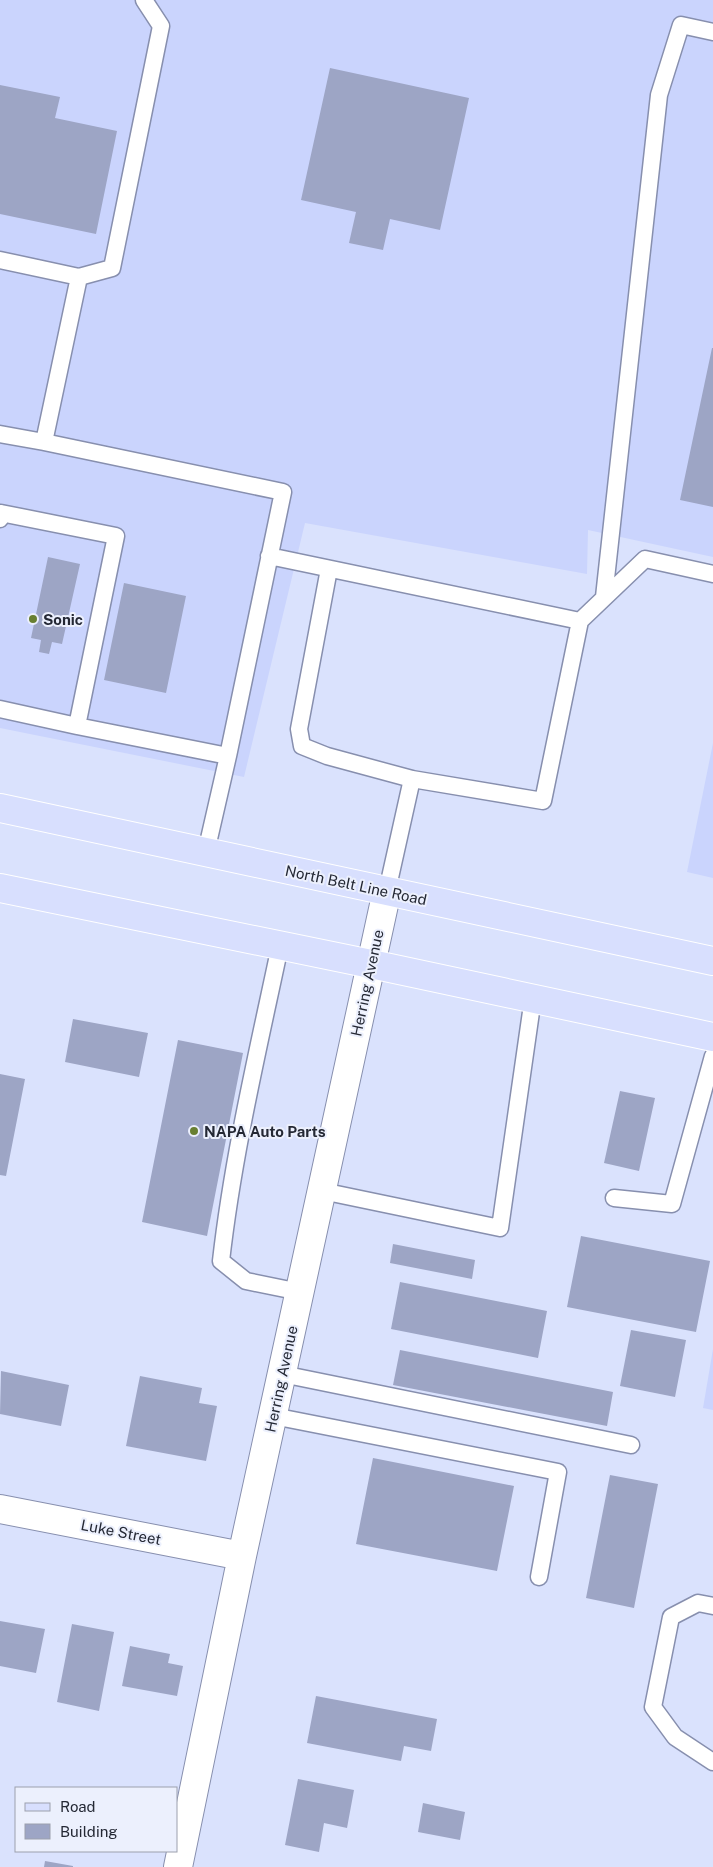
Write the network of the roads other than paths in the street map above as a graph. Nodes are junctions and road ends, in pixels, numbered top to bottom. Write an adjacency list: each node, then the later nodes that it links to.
1 (144, 0): 4 (lane)
2 (713, 32): 11 (lane)
3 (0, 260): 4 (lane)
4 (78, 277): 6 (lane)
5 (0, 434): 6 (lane)
6 (44, 442): 8 (lane)
7 (0, 519): 14 (lane)
8 (269, 556): 9 (lane); 15 (lane)
9 (329, 569): 12 (lane); 16 (lane)
10 (713, 574): 11 (lane)
11 (604, 597): 12 (lane)
12 (580, 620): 16 (lane)
13 (0, 709): 14 (lane)
14 (78, 726): 15 (lane)
15 (228, 756): 18 (lane)
16 (412, 779): 20 (lane)
17 (0, 808): 18 (main road, North Belt Line Road)
18 (206, 852): 20 (main road, North Belt Line Road)
19 (0, 888): 21 (main road)
20 (387, 891): 22 (main road, North Belt Line Road); 23 (street, Herring Avenue)
21 (280, 946): 23 (main road); 29 (lane)
22 (713, 961)
23 (371, 964): 24 (main road); 27 (street, Herring Avenue)
24 (533, 998): 25 (main road); 27 (lane)
25 (713, 1037)
26 (713, 1056): 28 (lane)
27 (322, 1191): 29 (street, Herring Avenue)
28 (614, 1198)
29 (300, 1292): 30 (street, Herring Avenue)
30 (282, 1374): 31 (street, Herring Avenue); 32 (lane)
31 (273, 1416): 34 (street, Herring Avenue); 35 (lane)
32 (631, 1445)
33 (0, 1509): 34 (street, Luke Street)
34 (242, 1556): 38 (street, Herring Avenue)
35 (539, 1576)
36 (713, 1606): 37 (lane)
37 (713, 1762)
38 (178, 1867)

